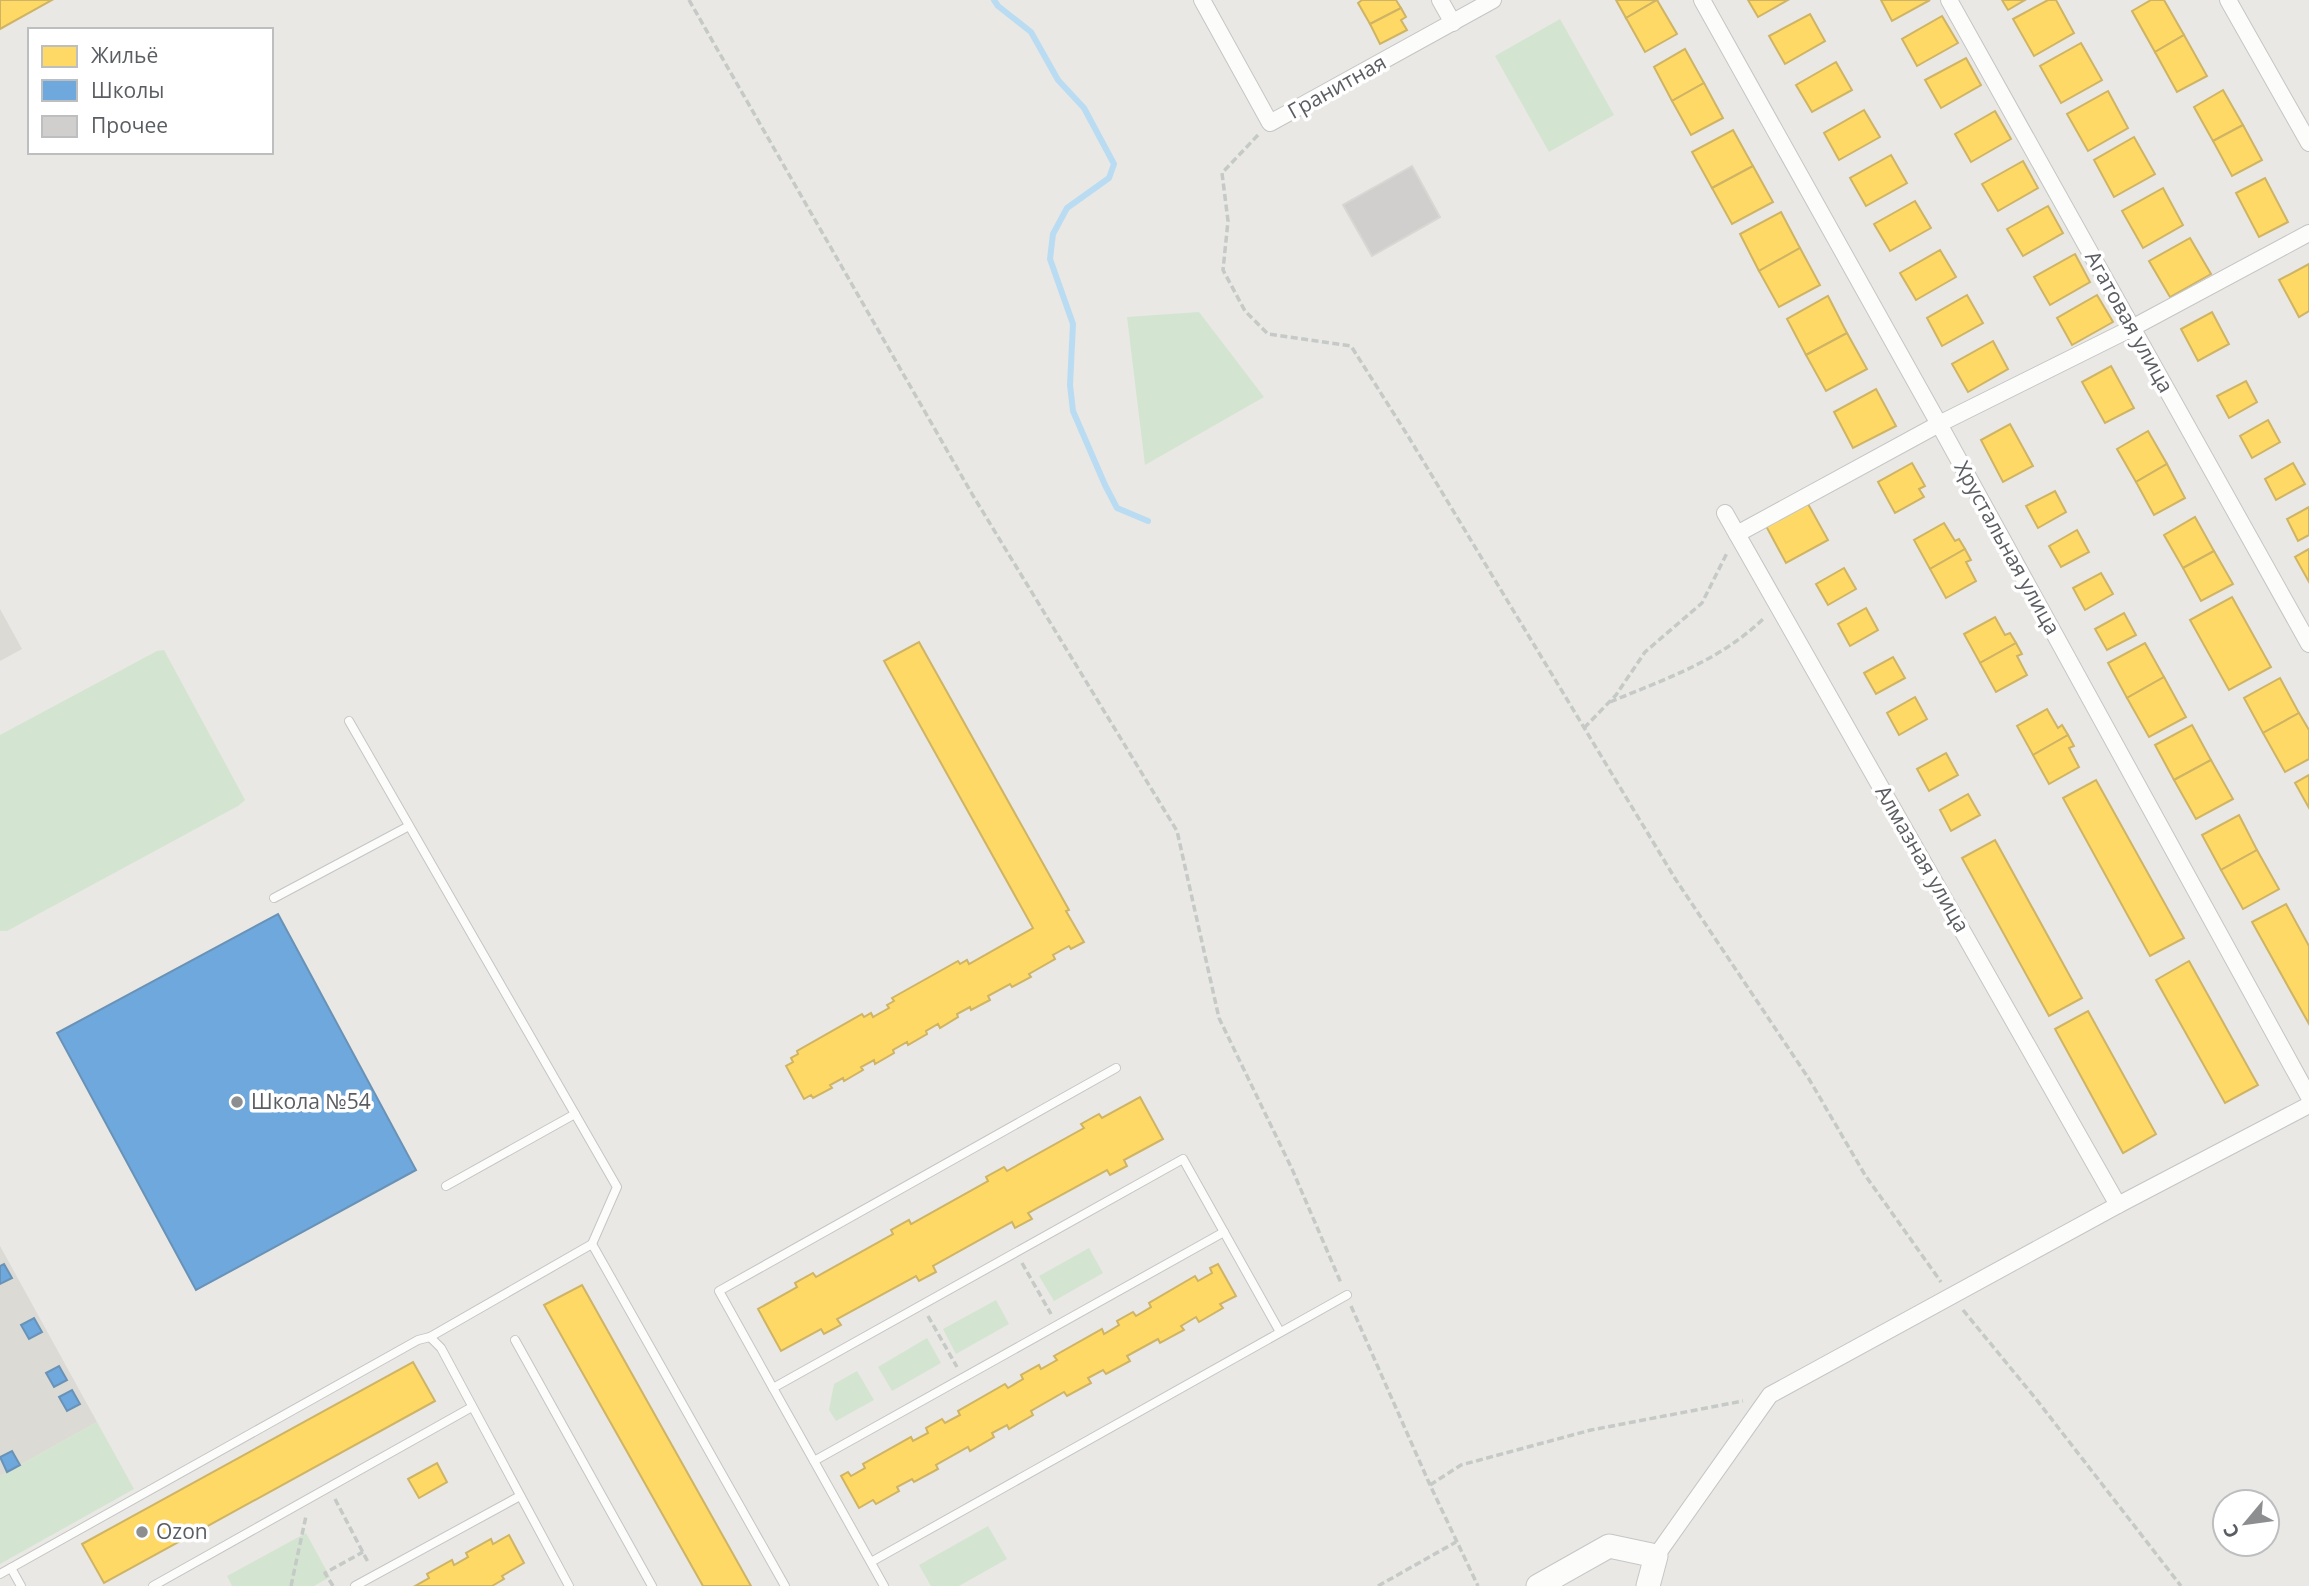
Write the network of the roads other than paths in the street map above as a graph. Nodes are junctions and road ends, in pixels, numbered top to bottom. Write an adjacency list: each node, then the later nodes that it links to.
1 (1202, 0): 7 (street, Гранитная)
2 (1440, 0): 7 (street)
3 (1493, 0): 7 (street, Гранитная)
4 (1702, 0): 11 (street, Хрустальная улица)
5 (1949, 0): 10 (street, Агатовая улица)
6 (2228, 0): 8 (street)
7 (1452, 23)
8 (2309, 143)
9 (2309, 233): 10 (street)
10 (2132, 328): 11 (street); 14 (street, Агатовая улица)
11 (1939, 425): 13 (street); 19 (street, Хрустальная улица)
12 (1725, 513): 13 (street, Алмазная улица)
13 (1737, 534): 23 (street, Алмазная улица)
14 (2309, 644)
15 (349, 721): 16 (lane)
16 (409, 826): 17 (lane); 21 (lane)
17 (274, 898)
18 (1116, 1068): 30 (lane)
19 (2309, 1097)
20 (2309, 1105): 23 (street)
21 (575, 1114): 22 (lane); 25 (lane)
22 (446, 1186)
23 (2119, 1205): 34 (street)
24 (1224, 1232): 27 (lane); 30 (lane); 32 (lane)
25 (592, 1244): 28 (lane); 44 (lane)
26 (1347, 1295): 27 (lane)
27 (1280, 1332): 35 (lane)
28 (430, 1338): 31 (lane); 36 (lane)
29 (515, 1340): 43 (lane)
30 (773, 1388): 32 (lane)
31 (472, 1407): 33 (lane); 40 (lane)
32 (814, 1461): 35 (lane)
33 (520, 1496): 38 (lane); 41 (lane)
34 (1656, 1556): 46 (street); 47 (street)
35 (871, 1562): 45 (lane)
36 (11, 1569): 37 (lane); 39 (lane)
37 (0, 1574)
38 (567, 1583): 42 (lane)
39 (21, 1586)
40 (153, 1586)
41 (355, 1586)
42 (554, 1586)
43 (652, 1586)
44 (785, 1586)
45 (884, 1586)
46 (1538, 1586)
47 (1648, 1586)

